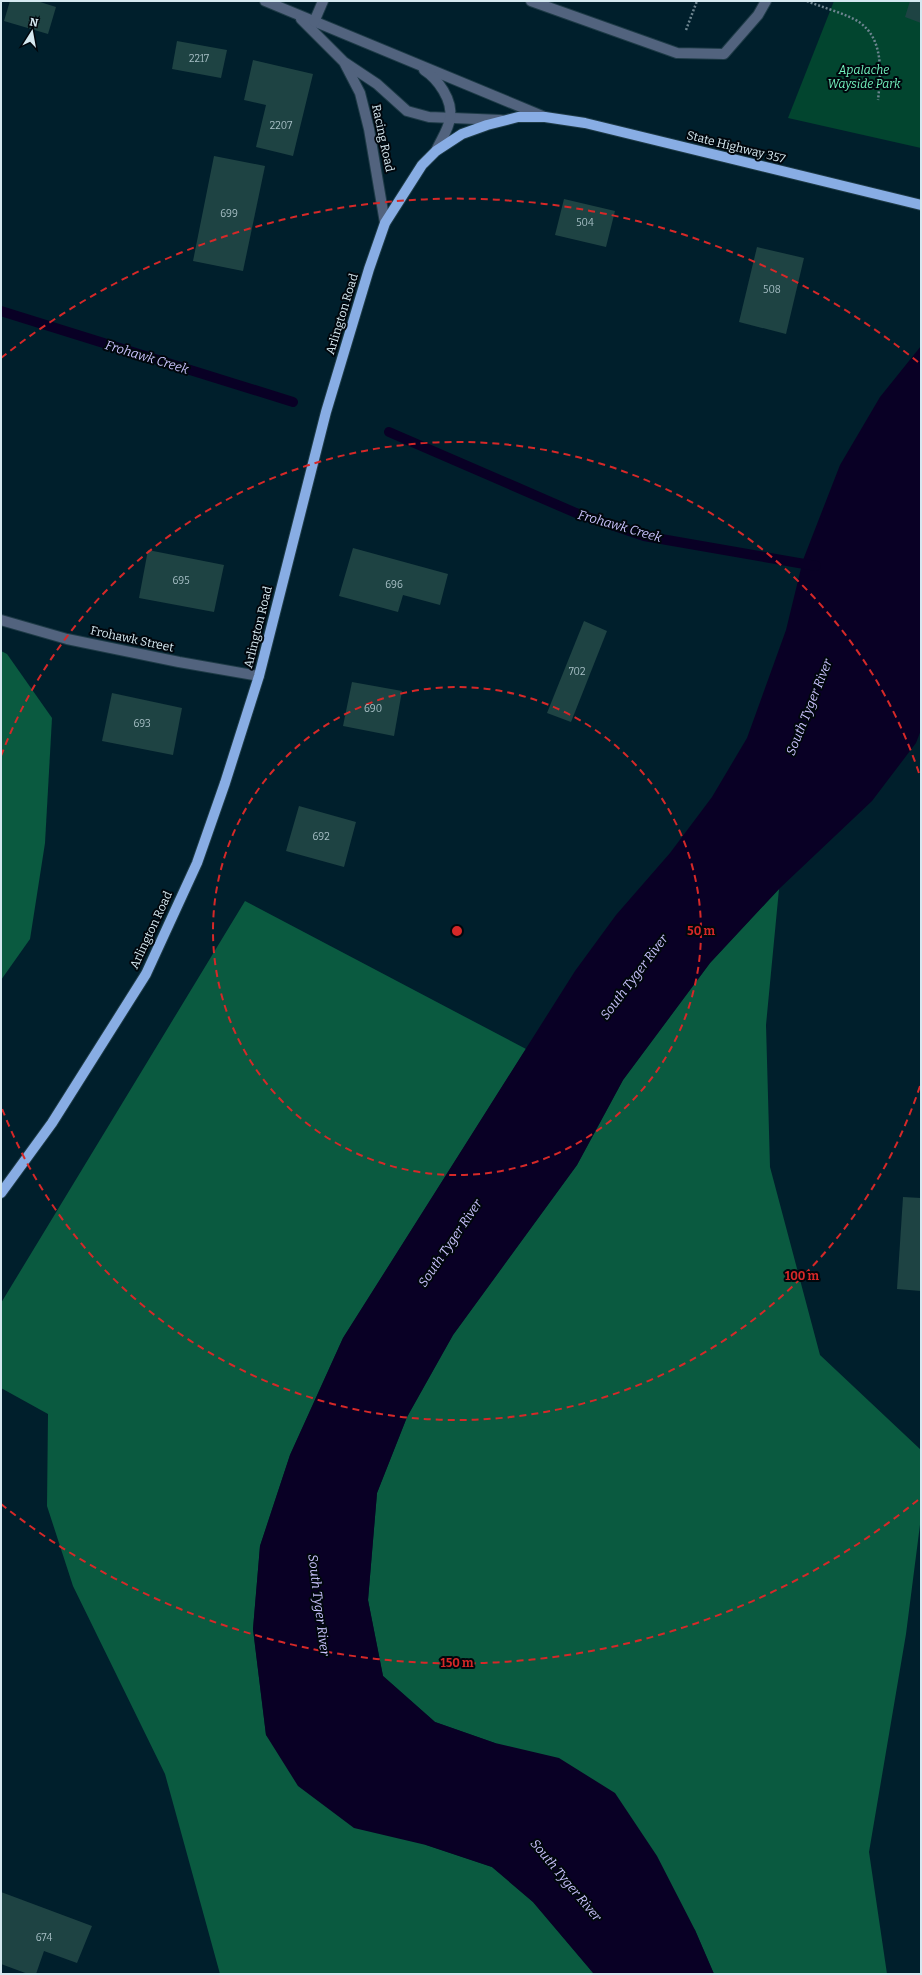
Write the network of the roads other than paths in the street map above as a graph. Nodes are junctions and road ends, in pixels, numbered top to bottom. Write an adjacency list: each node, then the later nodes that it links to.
1 (265, 1): 5 (street, Racing Road)
2 (323, 1): 6 (street)
3 (531, 1): 4 (street)
4 (766, 1)
5 (296, 15): 6 (street, Racing Road); 8 (street, Racing Road)
6 (314, 22): 7 (street, Racing Road)
7 (410, 61): 9 (street, Racing Road); 10 (street, Racing Road)
8 (344, 62): 10 (street, Racing Road); 14 (street, Racing Road)
9 (545, 116): 11 (main road, Arlington Road); 13 (main road, State Highway 357)
10 (450, 118): 11 (street, Racing Road); 12 (street)
11 (506, 121): 12 (main road, Arlington Road)
12 (436, 150): 14 (main road, Arlington Road)
13 (921, 205)
14 (385, 223): 16 (main road, Arlington Road)
15 (1, 620): 16 (street, Frohawk Street)
16 (259, 676): 17 (main road, Arlington Road)
17 (1, 1193)

